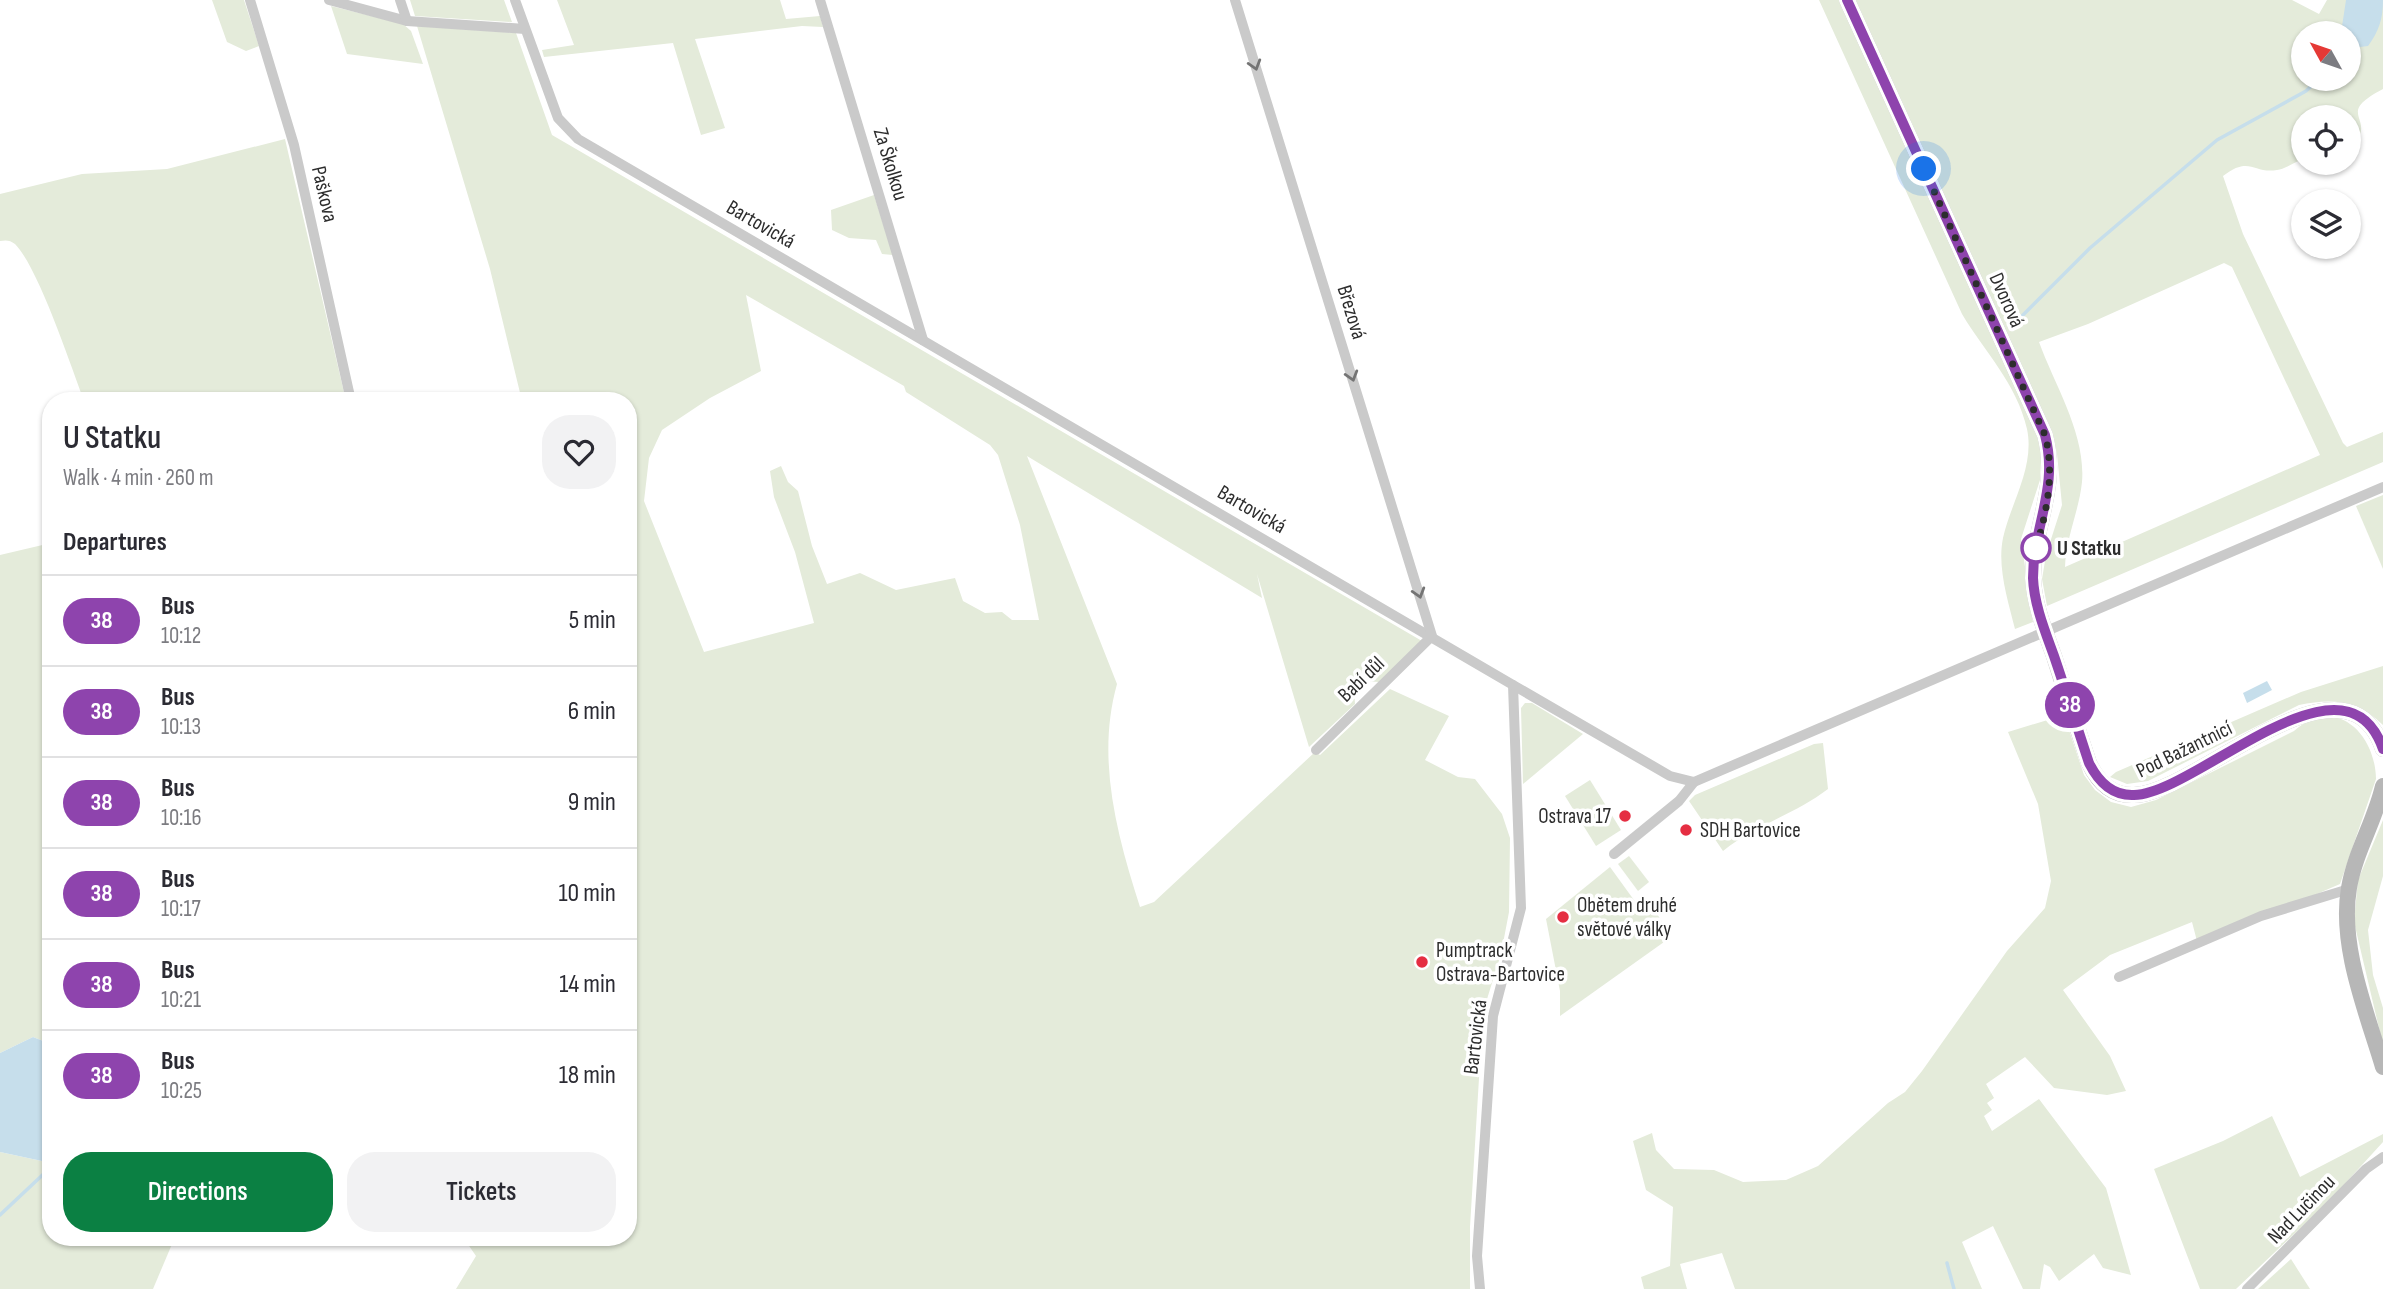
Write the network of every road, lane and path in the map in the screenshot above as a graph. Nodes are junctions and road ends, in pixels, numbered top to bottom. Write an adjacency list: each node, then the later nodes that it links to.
1 (250, 0): 11 (street, Paškova)
2 (329, 0): 8 (street)
3 (400, 0): 8 (street)
4 (515, 0): 9 (street, Bartovická)
5 (820, 0): 10 (street, Za Školkou)
6 (1235, 0): 14 (street, Březová, one-way to 14)
7 (1847, 0): 13 (street, Dvorová)
8 (407, 21): 9 (street)
9 (525, 29): 10 (street, Bartovická)
10 (923, 340): 14 (street, Bartovická)
11 (349, 392)
12 (2383, 486): 13 (street)
13 (2046, 632): 16 (street, Pod Bažantnicí); 18 (street)
14 (1432, 636): 15 (street, Bartovická); 17 (street, Babí důl)
15 (1513, 685): 18 (street); 25 (street, Bartovická)
16 (2383, 749)
17 (1316, 750)
18 (1694, 782): 20 (street)
19 (2383, 786): 21 (street)
20 (1614, 854)
21 (2348, 889): 22 (street); 23 (street)
22 (2119, 977)
23 (2383, 1067)
24 (2383, 1157): 26 (street, Nad Lučinou)
25 (1480, 1289)
26 (2247, 1289)

